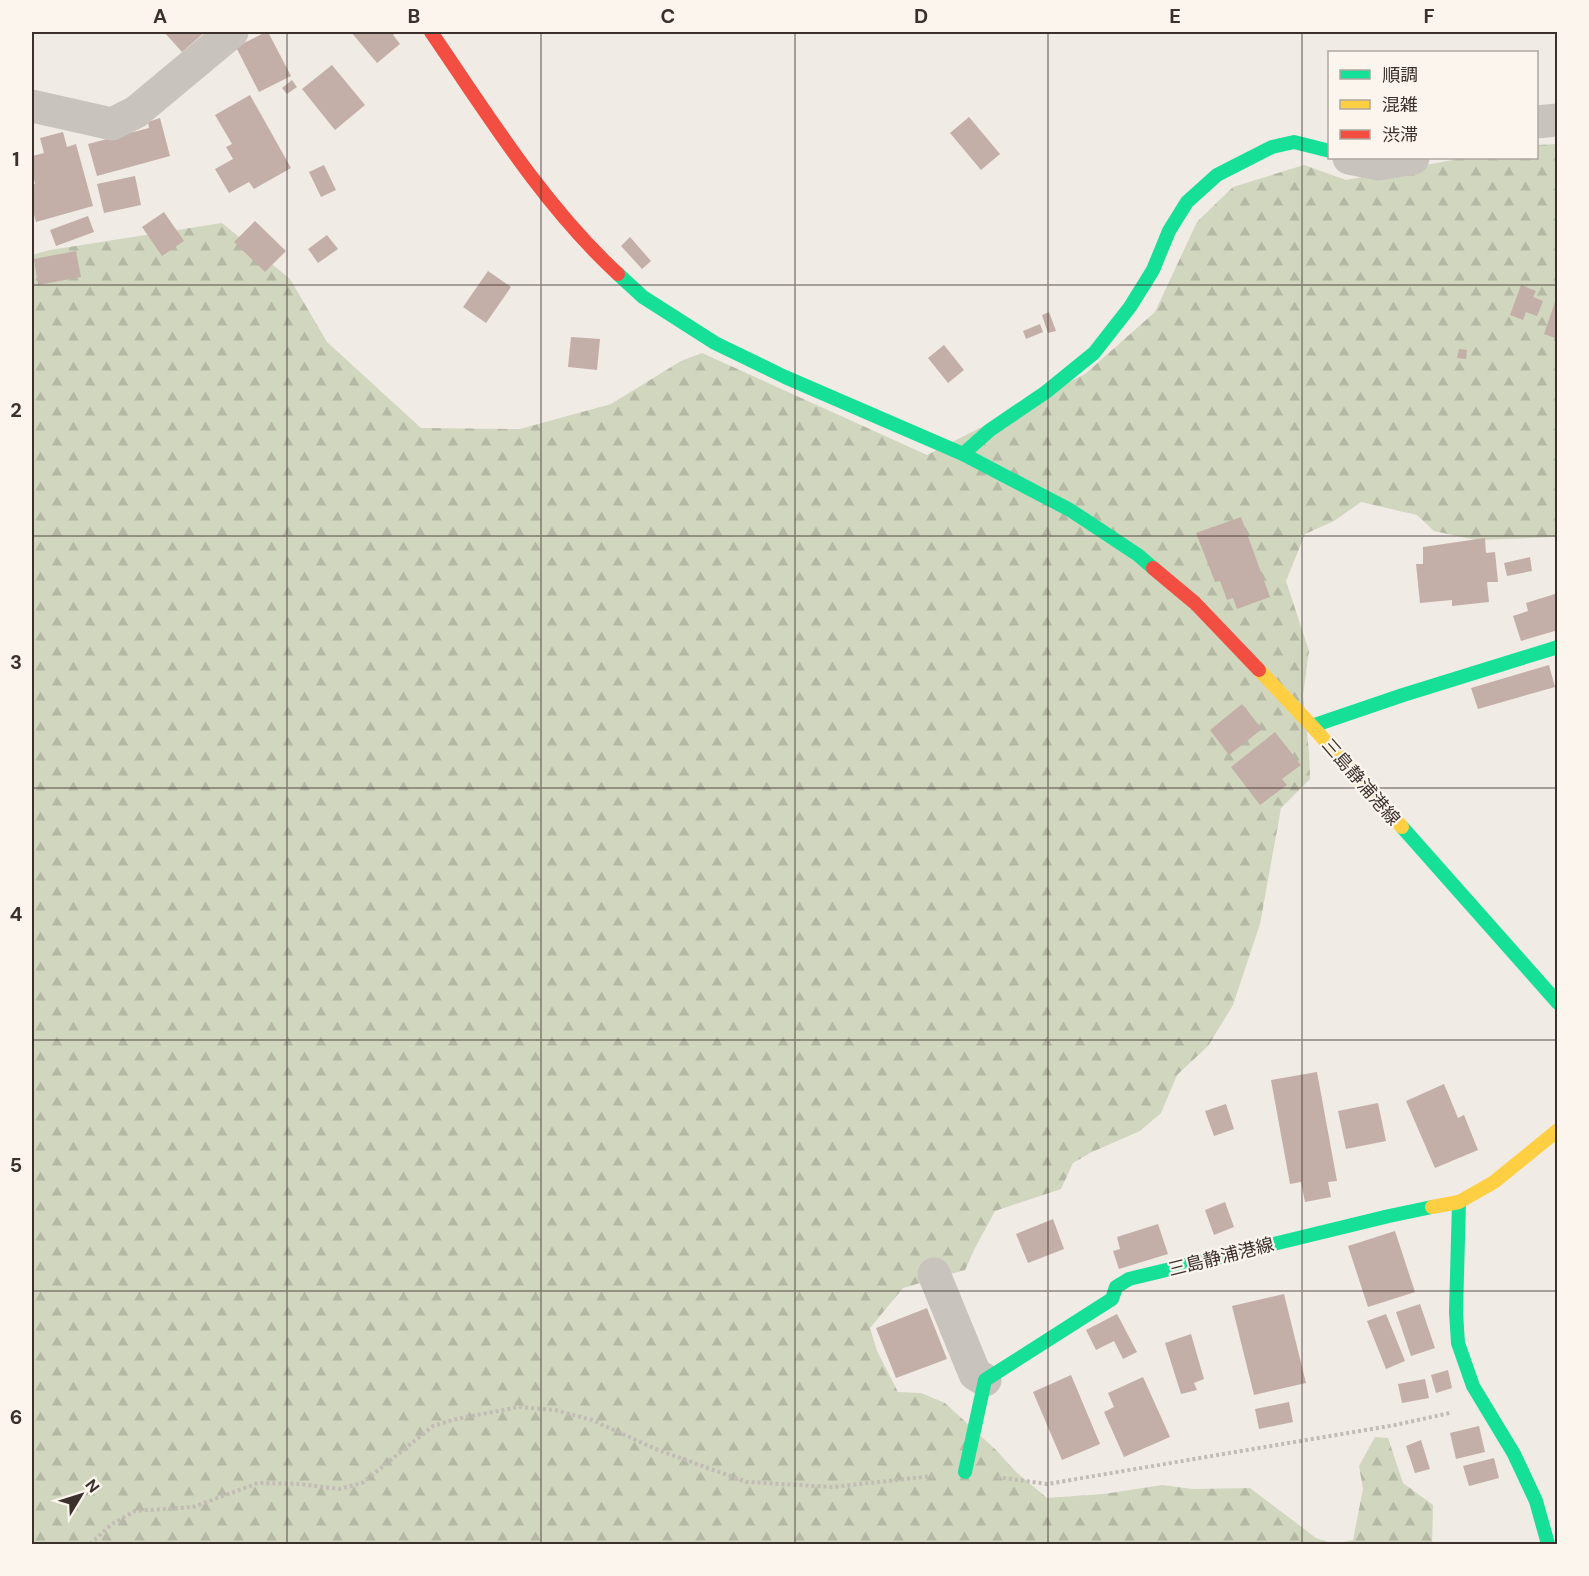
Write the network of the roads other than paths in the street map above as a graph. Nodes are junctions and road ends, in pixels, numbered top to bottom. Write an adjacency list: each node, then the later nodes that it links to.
1 (232, 32): 3 (street)
2 (431, 32): 9 (street)
3 (32, 106)
4 (1557, 120): 5 (street)
5 (1538, 122)
6 (1328, 151): 9 (street)
7 (1354, 159): 8 (street)
8 (1407, 159)
9 (963, 454): 11 (street)
10 (1557, 647): 11 (street, 三島静浦港線)
11 (1312, 726): 12 (street, 三島静浦港線)
12 (1557, 1003)
13 (1557, 1130): 14 (street, 三島静浦港線)
14 (1459, 1202): 16 (street, 三島静浦港線); 18 (street)
15 (934, 1274): 16 (street)
16 (985, 1380): 17 (street)
17 (965, 1472)
18 (1548, 1545)

